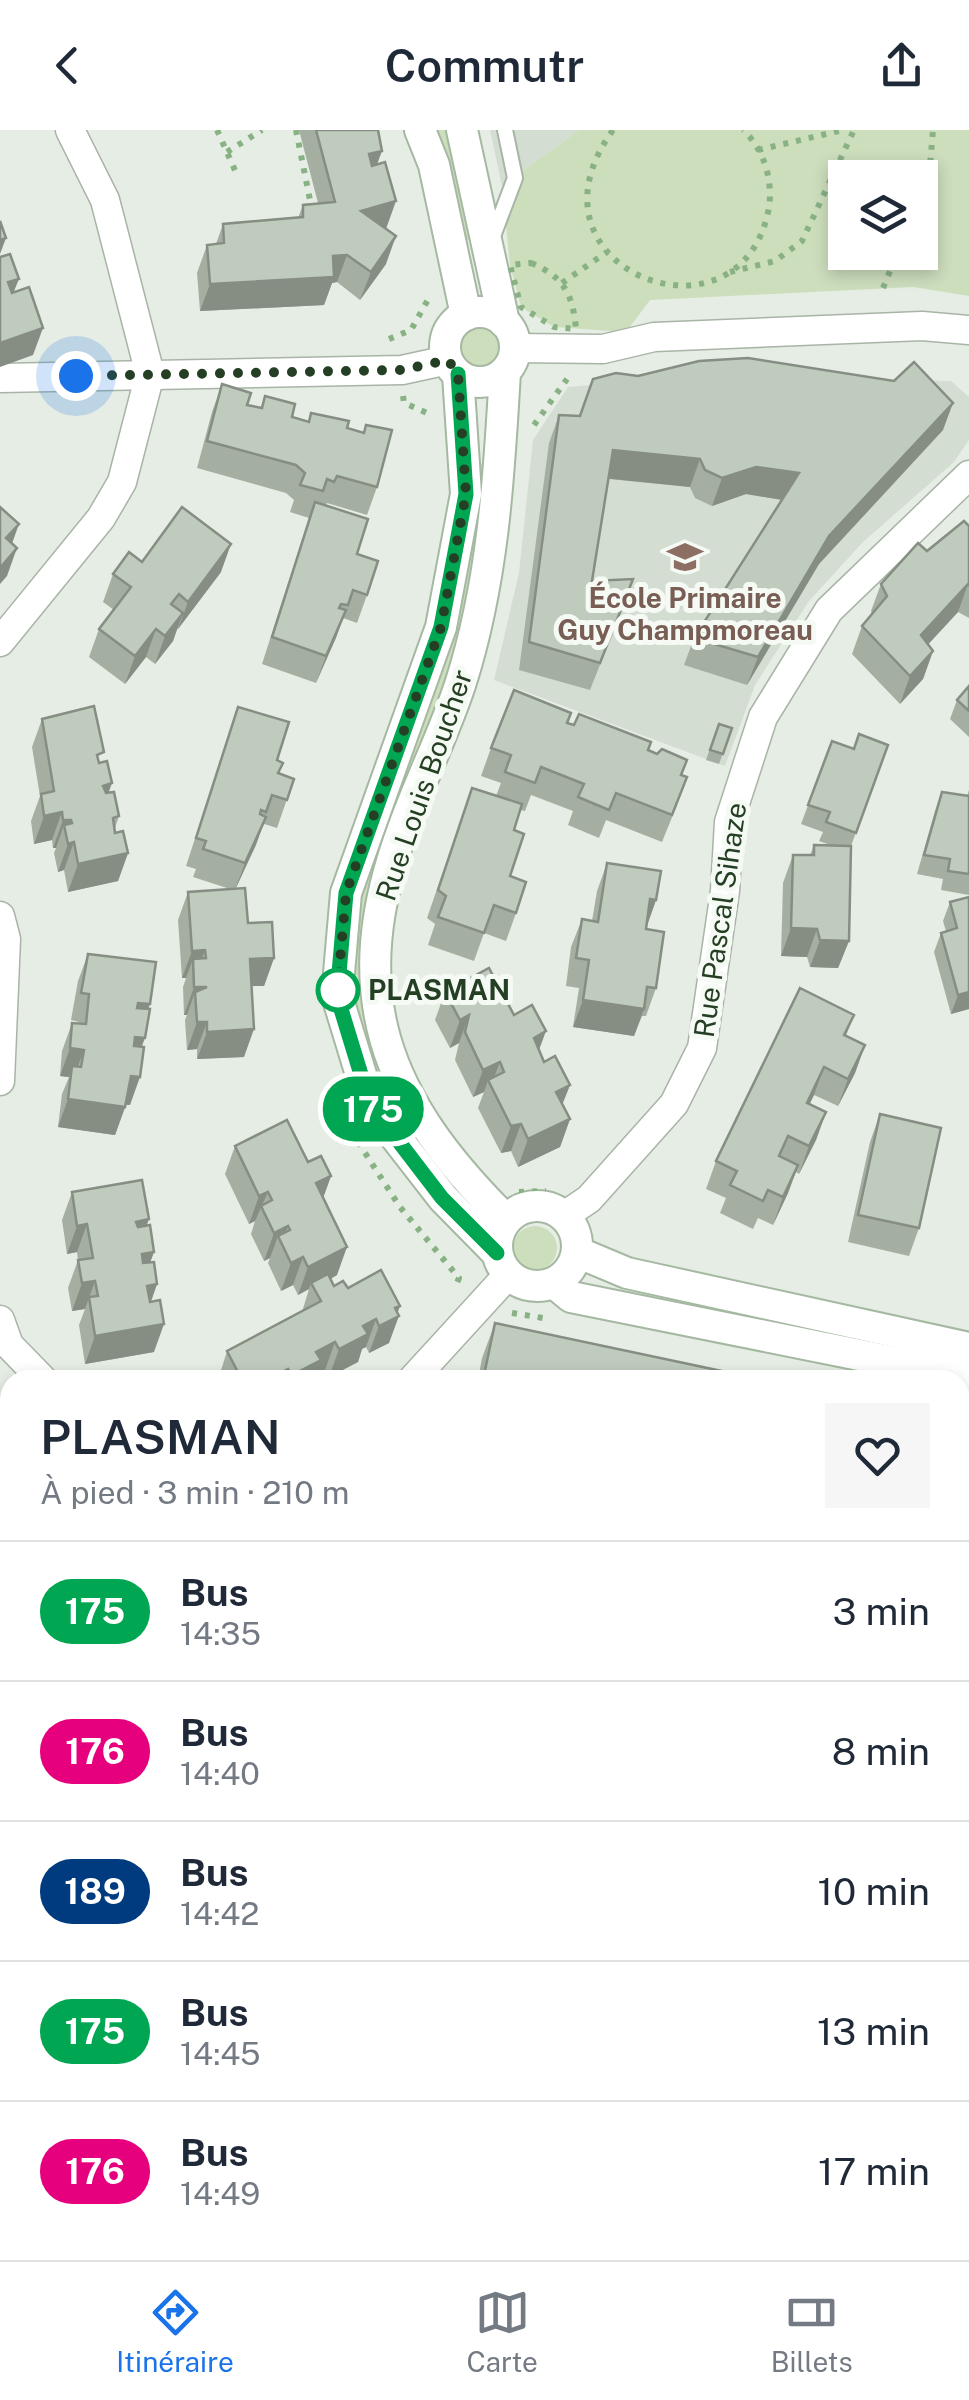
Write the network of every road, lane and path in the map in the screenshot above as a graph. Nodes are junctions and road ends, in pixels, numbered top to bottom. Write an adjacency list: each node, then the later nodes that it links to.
1 (70, 130): 31 (street)
2 (218, 130): 14 (path)
3 (262, 130): 14 (path)
4 (296, 130): 17 (path)
5 (420, 130): 25 (main road)
6 (462, 130): 19 (main road, Rue Louis Boucher)
7 (505, 130): 19 (lane)
8 (613, 130): 18 (path)
9 (743, 130): 13 (path)
10 (843, 130): 13 (path)
11 (854, 130): 21 (path)
12 (933, 130): 15 (path)
13 (758, 150): 21 (path)
14 (227, 152): 16 (path)
15 (930, 160)
16 (238, 178)
17 (314, 216)
18 (608, 252): 21 (path); 22 (path)
19 (500, 254): 22 (path); 29 (main road, Rue Louis Boucher)
20 (890, 270): 23 (path)
21 (729, 272)
22 (562, 283): 26 (path)
23 (882, 288)
24 (430, 289): 28 (path)
25 (466, 315): 29 (main road); 30 (main road)
26 (576, 329)
27 (969, 330): 29 (street)
28 (386, 340)
29 (508, 347): 30 (main road); 40 (main road, Rue Louis Boucher)
30 (453, 367): 31 (street); 42 (main road, Rue Louis Boucher)
31 (150, 374): 32 (street); 36 (street)
32 (0, 378)
33 (568, 378): 34 (path)
34 (528, 434)
35 (969, 475): 39 (street, Rue Pascal Sihaze)
36 (0, 642)
37 (0, 916): 38 (street)
38 (0, 1081)
39 (558, 1203): 40 (path); 40 (main road); 41 (main road)
40 (504, 1206): 42 (main road)
41 (578, 1252): 43 (main road); 45 (main road)
42 (503, 1264): 43 (main road); 47 (street)
43 (554, 1284): 48 (main road)
44 (0, 1320): 46 (street)
45 (969, 1348)
46 (33, 1370)
47 (420, 1370)
48 (934, 1370)

